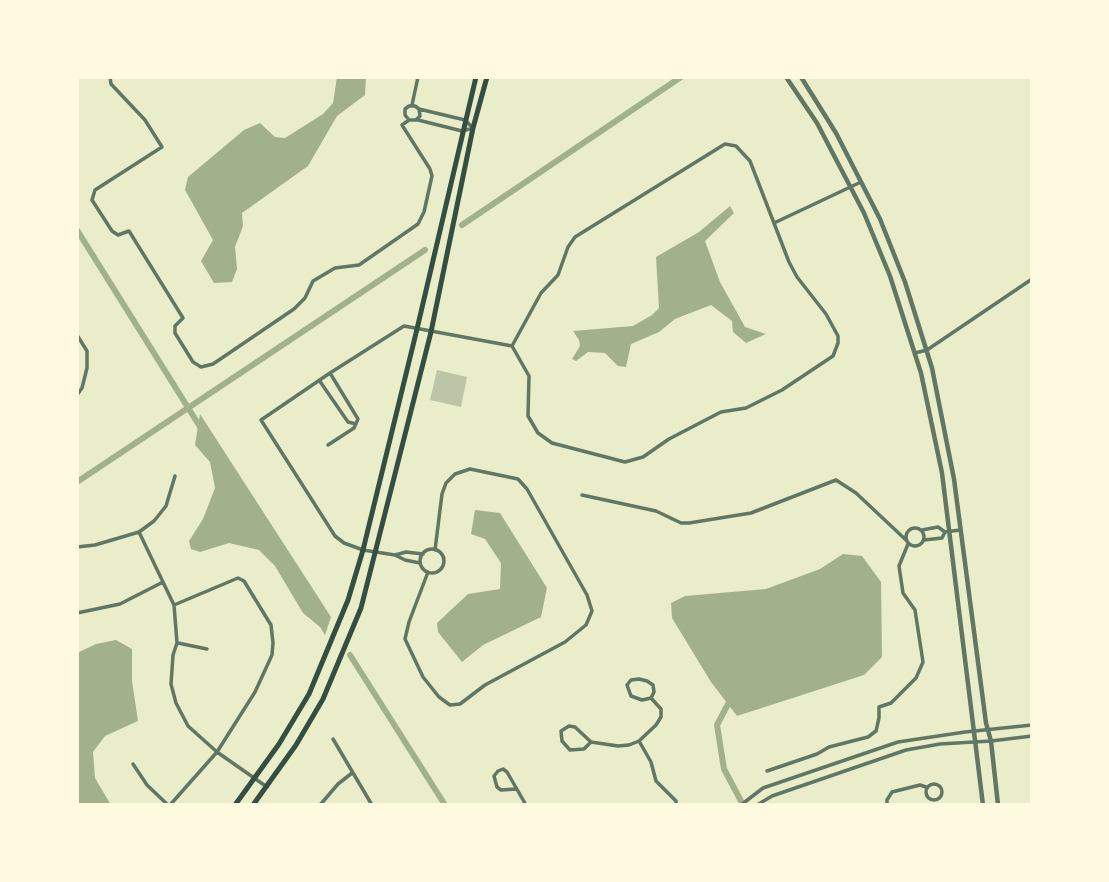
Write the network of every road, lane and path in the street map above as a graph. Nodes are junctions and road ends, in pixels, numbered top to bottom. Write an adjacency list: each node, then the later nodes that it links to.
1 (110, 77): 9 (street)
2 (418, 77): 7 (street)
3 (476, 77): 11 (main road)
4 (487, 77): 12 (main road)
5 (786, 77): 15 (street)
6 (801, 77): 14 (street)
7 (412, 105): 8 (street); 9 (street)
8 (419, 109): 10 (street); 11 (street)
9 (409, 120): 10 (street)
10 (416, 120): 13 (street)
11 (465, 120): 12 (street); 13 (main road)
12 (473, 128): 13 (street); 19 (main road)
13 (462, 131): 18 (main road)
14 (862, 181): 15 (street); 22 (street)
15 (851, 186): 16 (street); 23 (street)
16 (774, 223): 21 (street); 21 (street)
17 (1032, 279): 22 (street)
18 (417, 329): 19 (street); 24 (street); 40 (main road)
19 (431, 332): 21 (street); 42 (main road)
20 (77, 335): 26 (street)
21 (512, 346)
22 (927, 350): 23 (street); 34 (street)
23 (915, 353): 36 (street)
24 (330, 373): 25 (street); 27 (street)
25 (319, 380): 27 (street); 40 (street)
26 (77, 395)
27 (356, 424): 28 (street)
28 (327, 445)
29 (175, 476): 35 (street)
30 (582, 495): 31 (street)
31 (894, 527): 32 (street); 38 (street)
32 (909, 529): 33 (street); 38 (street)
33 (921, 530): 36 (street); 37 (street)
34 (961, 530): 36 (street); 54 (street)
35 (139, 532): 39 (street); 47 (street)
36 (947, 532): 37 (street); 55 (street)
37 (924, 540): 38 (street)
38 (907, 542): 64 (street)
39 (77, 548)
40 (363, 550): 42 (street); 66 (main road)
41 (435, 550): 43 (street); 46 (street); 46 (street)
42 (376, 553): 44 (street); 67 (main road)
43 (423, 554): 44 (street); 45 (street)
44 (395, 555): 45 (street)
45 (421, 564): 46 (street)
46 (428, 572)
47 (163, 582): 48 (street); 49 (street)
48 (174, 605): 50 (street); 62 (street)
49 (77, 613)
50 (177, 642): 51 (street); 62 (street)
51 (207, 649)
52 (652, 698): 52 (street); 58 (street)
53 (1032, 725): 54 (street)
54 (989, 730): 55 (street); 59 (street)
55 (975, 731): 61 (street); 77 (street)
56 (1032, 736): 59 (street)
57 (333, 739): 65 (street)
58 (639, 741): 60 (street); 76 (street)
59 (991, 741): 61 (street); 81 (street)
60 (591, 742): 60 (street)
61 (977, 742): 78 (street); 80 (street)
62 (217, 752): 66 (street); 70 (street)
63 (132, 764): 70 (street)
64 (767, 771)
65 (352, 773): 73 (street); 74 (street)
66 (256, 779): 67 (street); 71 (main road)
67 (267, 788): 72 (main road)
68 (927, 788): 68 (street); 79 (street)
69 (516, 789): 69 (street); 75 (street)
70 (169, 805)
71 (235, 805)
72 (253, 805)
73 (320, 805)
74 (372, 805)
75 (526, 805)
76 (676, 805)
77 (741, 805)
78 (757, 805)
79 (887, 805)
80 (984, 805)
81 (998, 805)

